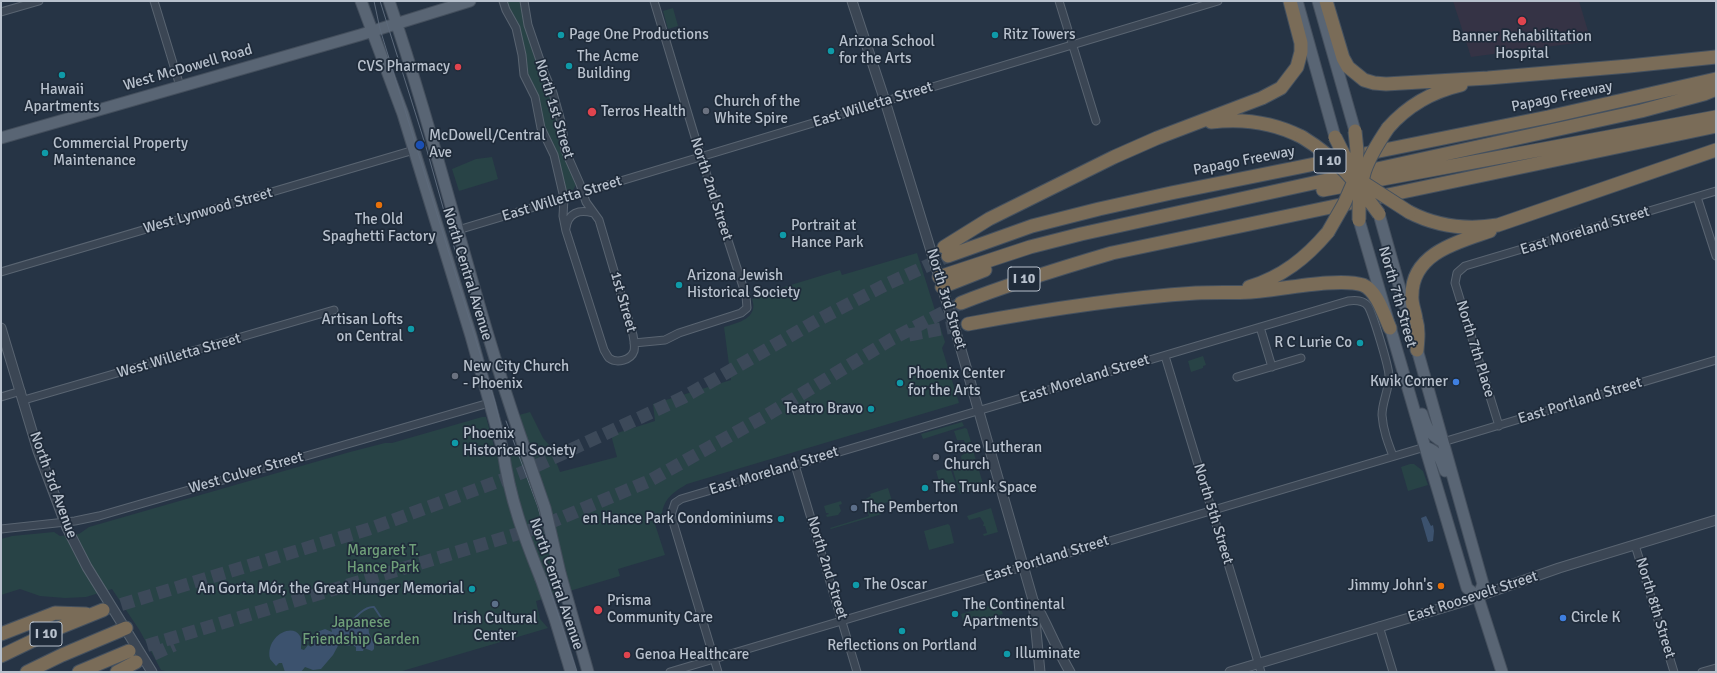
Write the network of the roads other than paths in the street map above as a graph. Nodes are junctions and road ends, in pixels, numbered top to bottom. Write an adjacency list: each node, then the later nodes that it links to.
1 (39, 1): 16 (street)
2 (154, 1): 23 (street)
3 (361, 1): 18 (main road, North Central Avenue)
4 (389, 1): 17 (main road, North Central Avenue)
5 (470, 1): 17 (main road, West McDowell Road)
6 (504, 1): 41 (street, North 1st Street)
7 (524, 1): 39 (street, North 1st Street)
8 (654, 1): 35 (street, North 2nd Street)
9 (852, 1): 25 (street, North 3rd Street)
10 (1059, 1): 19 (street)
11 (1218, 1): 19 (street, East Willetta Street)
12 (1290, 1): 28 (highway)
13 (1297, 1): 31 (main road)
14 (1318, 1): 30 (main road)
15 (1326, 1): 21 (highway)
16 (1, 12)
17 (396, 24): 18 (main road, West McDowell Road); 46 (main road, North Central Avenue)
18 (379, 29): 23 (main road, West McDowell Road); 33 (main road, North Central Avenue)
19 (1072, 45): 25 (street, East Willetta Street); 27 (street)
20 (1716, 57): 21 (highway)
21 (1488, 78): 37 (highway, bridge)
22 (1716, 79): 28 (highway, Papago Freeway / I 10)
23 (180, 86): 32 (main road, West McDowell Road)
24 (1716, 89): 51 (highway)
25 (885, 101): 35 (street, East Willetta Street); 51 (street, North 3rd Street)
26 (1716, 117): 51 (highway)
27 (1096, 121)
28 (1190, 126): 36 (highway, bridge)
29 (1716, 126): 53 (highway, I 10)
30 (1355, 131): 37 (highway, bridge)
31 (1335, 137): 36 (main road, bridge); 37 (highway, bridge)
32 (1, 138)
33 (414, 150): 49 (street, West Lynwood Street); 69 (main road, North Central Avenue)
34 (1716, 150): 45 (highway)
35 (701, 156): 39 (street, East Willetta Street); 59 (street, North 2nd Street)
36 (1344, 168): 37 (highway, bridge)
37 (1360, 182): 43 (highway, bridge); 44 (highway, bridge); 45 (highway, bridge); 52 (highway, bridge)
38 (1716, 191): 40 (street, East Moreland Street)
39 (583, 192): 41 (street, East Willetta Street); 42 (street, 1st Street)
40 (1698, 197): 48 (street); 50 (street, East Moreland Street)
41 (564, 198): 46 (street, East Willetta Street); 47 (street, 1st Street)
42 (593, 213): 47 (street); 59 (street, 1st Street)
43 (1379, 214): 60 (main road, North 7th Street)
44 (1359, 220): 58 (main road, North 7th Street)
45 (1511, 221): 60 (highway)
46 (458, 230): 98 (main road, North Central Avenue, bridge)
47 (566, 231): 59 (street, 1st Street)
48 (1716, 256)
49 (1, 272)
50 (1457, 273): 71 (street, North 7th Place)
51 (941, 282): 70 (street, North 3rd Street)
52 (1230, 291): 55 (highway); 58 (highway)
53 (961, 303)
54 (334, 310): 66 (street, West Willetta Street)
55 (968, 324)
56 (1260, 327): 61 (street, East Moreland Street); 64 (street); 74 (street, East Moreland Street)
57 (1, 328): 66 (street, North 3rd Avenue)
58 (1390, 328): 68 (main road, North 7th Street)
59 (634, 343)
60 (1417, 350): 72 (main road, North 7th Street)
61 (1165, 356): 70 (street, East Moreland Street); 77 (street, North 5th Street)
62 (1301, 358): 64 (street)
63 (1716, 360): 71 (street, East Portland Street)
64 (1272, 367): 65 (street)
65 (1238, 377)
66 (22, 396): 67 (street, West Willetta Street); 79 (street, North 3rd Avenue)
67 (1, 397)
68 (1411, 399): 72 (main road); 73 (main road, North 7th Street)
69 (489, 403): 79 (street, West Culver Street); 97 (main road, North Central Avenue, bridge)
70 (979, 411): 75 (street, East Moreland Street); 82 (street, North 3rd Street)
71 (1499, 426): 72 (street, East Portland Street)
72 (1443, 442): 76 (main road, North 7th Street)
73 (1425, 447): 74 (street, East Portland Street); 76 (main road); 83 (main road, North 7th Street)
74 (1393, 456): 77 (street, East Portland Street)
75 (795, 465): 85 (street, North 2nd Street); 90 (street, East Moreland Street)
76 (1456, 488): 83 (main road, North 7th Street)
77 (1212, 510): 82 (street, East Portland Street); 91 (street, North 5th Street)
78 (1716, 520): 81 (street, East Roosevelt Street)
79 (64, 522): 80 (street, West Culver Street); 87 (street, North 3rd Avenue)
80 (1, 529)
81 (1635, 545): 83 (street, East Roosevelt Street); 107 (street, North 8th Street)
82 (1023, 566): 84 (street, North 3rd Street); 85 (street, East Portland Street)
83 (1478, 597): 86 (street, East Roosevelt Street); 106 (main road, North 7th Street)
84 (1033, 600): 102 (street, North 3rd Street); 103 (street, North 3rd Street)
85 (842, 620): 90 (street, East Portland Street); 101 (street, North 2nd Street)
86 (1379, 626): 91 (street, East Roosevelt Street); 105 (street)
87 (121, 630): 93 (highway); 96 (street, North 3rd Avenue)
88 (1, 634): 89 (highway, I 10)
89 (1, 656)
90 (714, 659): 99 (street, East Portland Street); 100 (street)
91 (1260, 668): 104 (street, East Roosevelt Street)
92 (1716, 668): 108 (street)
93 (27, 672)
94 (79, 672): 95 (highway)
95 (117, 672)
96 (152, 672)
97 (571, 672)
98 (588, 672)
99 (670, 672)
100 (718, 672)
101 (858, 672)
102 (1040, 672)
103 (1070, 672)
104 (1230, 672)
105 (1393, 672)
106 (1502, 672)
107 (1674, 672)
108 (1702, 672)

